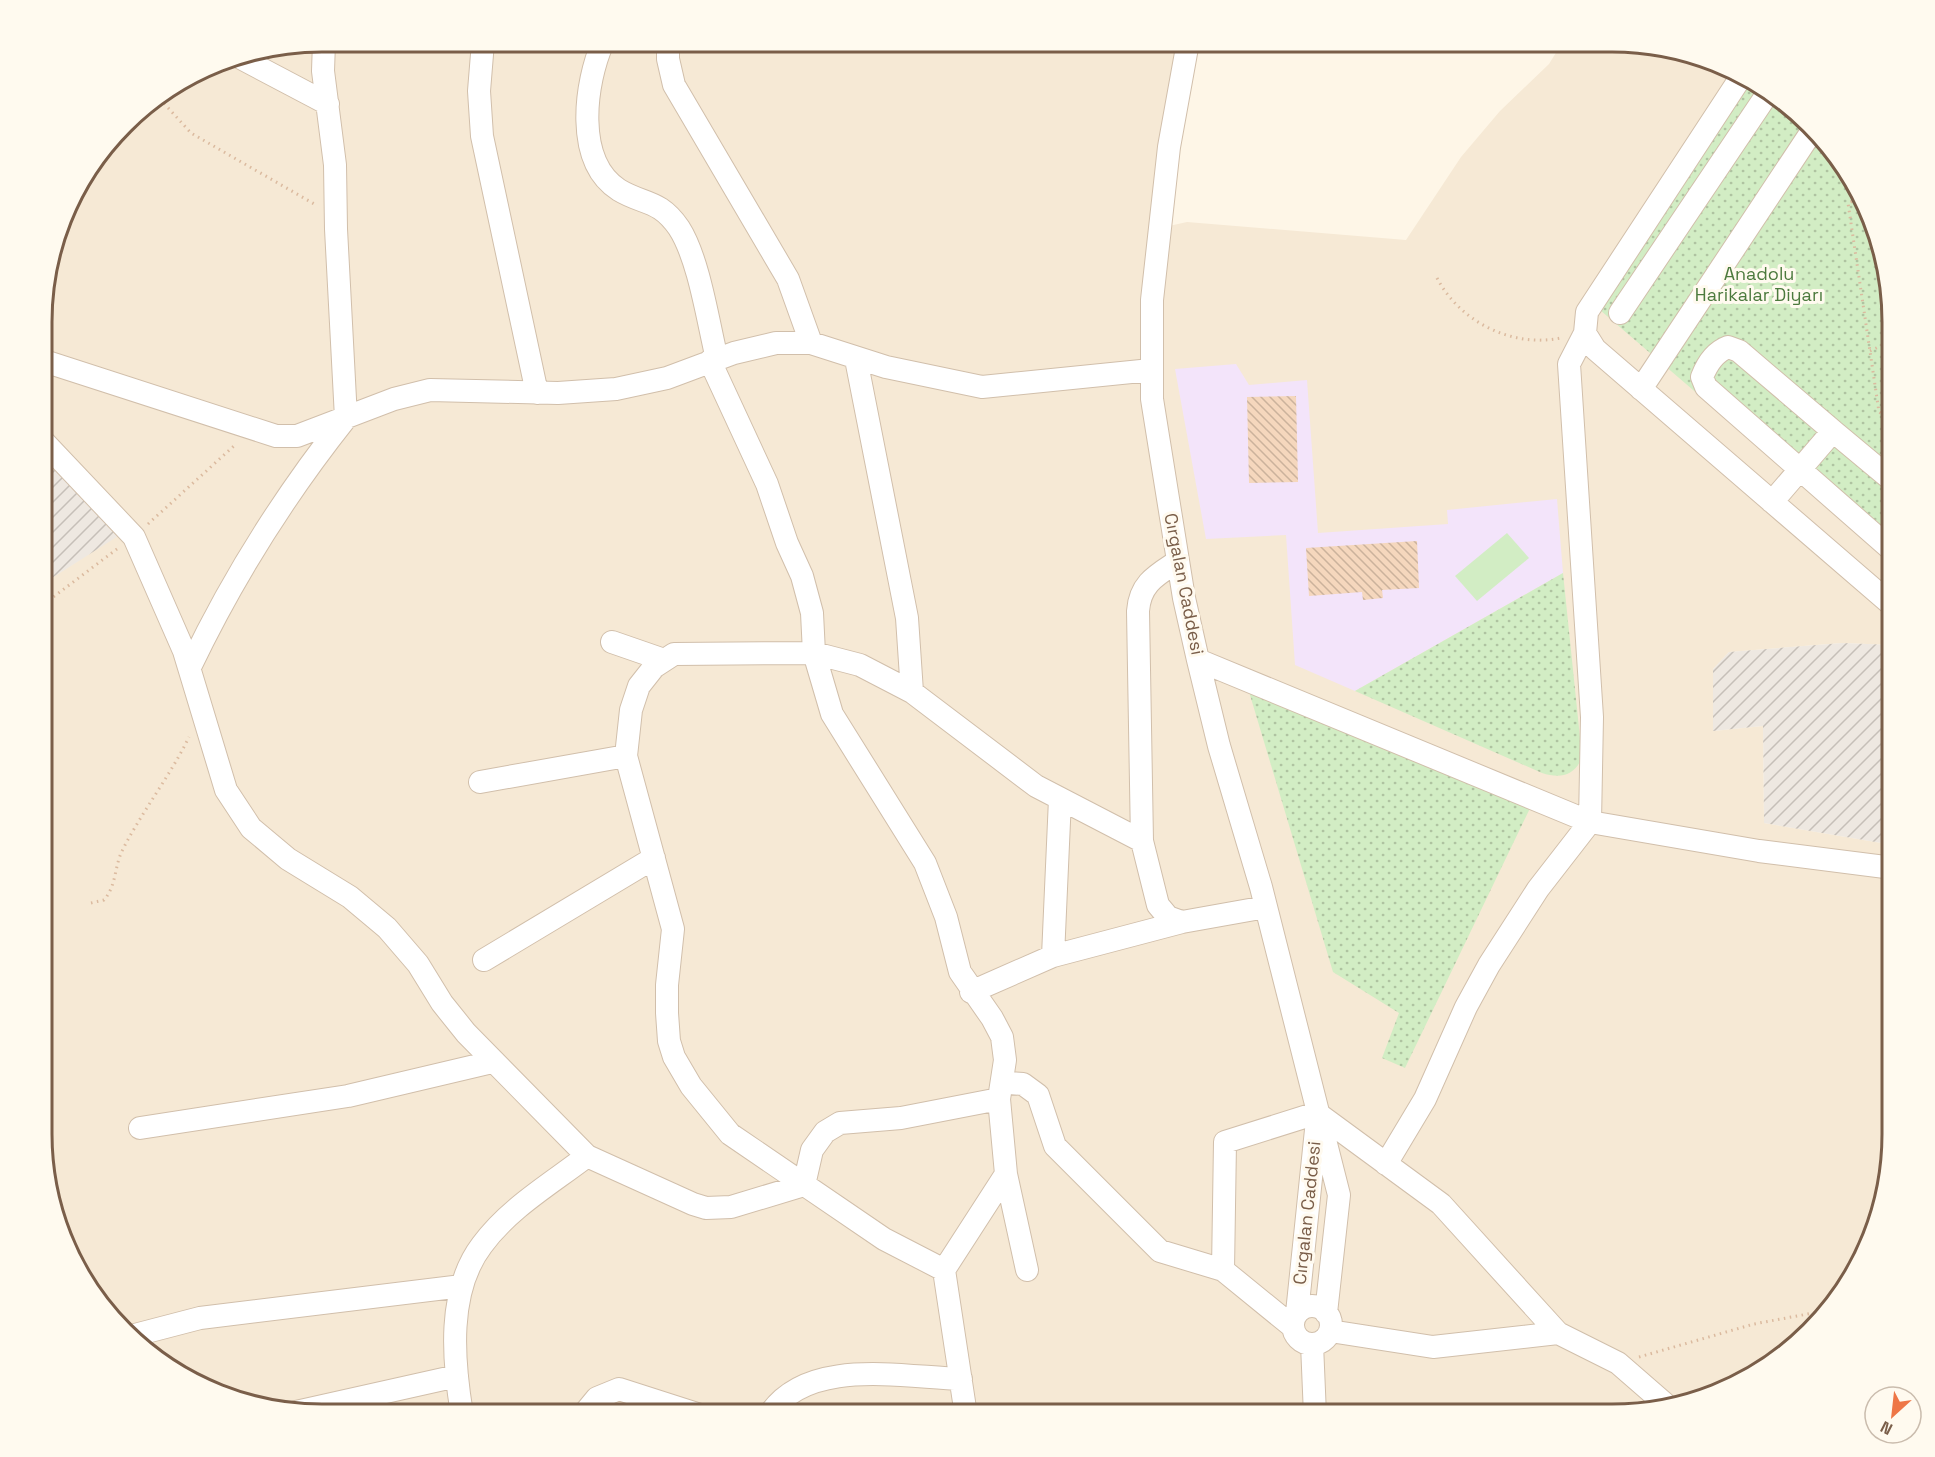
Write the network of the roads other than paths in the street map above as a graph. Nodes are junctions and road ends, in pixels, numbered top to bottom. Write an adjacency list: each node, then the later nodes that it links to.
1 (324, 52): 9 (street)
2 (482, 52): 21 (street)
3 (599, 52): 17 (street)
4 (669, 52): 15 (street)
5 (1186, 52): 19 (street, Cırgalan Caddesi)
6 (250, 63): 9 (street)
7 (1737, 83): 11 (street)
8 (1764, 99): 12 (street)
9 (328, 104): 22 (street)
10 (1808, 137): 20 (street)
11 (1684, 163): 12 (street); 14 (street)
12 (1708, 179): 13 (street)
13 (1620, 313)
14 (1585, 333): 20 (street); 40 (street)
15 (811, 343): 16 (street); 17 (street)
16 (856, 359): 19 (street); 36 (street)
17 (714, 360): 21 (street); 32 (street)
18 (52, 364): 22 (street)
19 (1150, 370): 29 (street, Cırgalan Caddesi)
20 (1641, 389): 27 (street)
21 (537, 393): 22 (street)
22 (346, 418): 35 (street)
23 (1833, 431): 25 (street); 25 (street); 26 (street)
24 (52, 450): 35 (street)
25 (1799, 470): 27 (street); 28 (street)
26 (1882, 472)
27 (1772, 502): 30 (street)
28 (1882, 542)
29 (1178, 561): 34 (street, Cırgalan Caddesi); 41 (street)
30 (1882, 597)
31 (612, 642): 33 (street)
32 (814, 653): 33 (street); 36 (street); 48 (street)
33 (664, 660): 37 (street)
34 (1198, 660): 40 (street); 44 (street, Cırgalan Caddesi)
35 (190, 667): 49 (street)
36 (912, 692): 39 (street)
37 (626, 756): 38 (street); 42 (street)
38 (480, 782)
39 (1060, 798): 41 (street); 46 (street)
40 (1590, 822): 43 (street); 54 (street)
41 (1142, 841): 45 (street)
42 (654, 858): 47 (street); 56 (street)
43 (1882, 867)
44 (1266, 907): 45 (street); 51 (street, Cırgalan Caddesi)
45 (1182, 922): 46 (street)
46 (1053, 956): 48 (street)
47 (484, 960)
48 (971, 992): 50 (street)
49 (492, 1062): 52 (street); 53 (street)
50 (1000, 1092): 55 (street); 56 (street); 59 (street)
51 (1317, 1113): 54 (street); 59 (street); 61 (street, Cırgalan Caddesi); 62 (street, Cırgalan Caddesi)
52 (140, 1128)
53 (587, 1156): 56 (street); 60 (street)
54 (1386, 1164): 64 (street)
55 (1006, 1174): 57 (street); 58 (street)
56 (804, 1185): 57 (street)
57 (944, 1270): 67 (street)
58 (1027, 1270)
59 (1223, 1270): 61 (street)
60 (462, 1286): 63 (street); 66 (street)
61 (1295, 1320): 62 (street); 65 (street)
62 (1328, 1322): 64 (street); 65 (street)
63 (141, 1333)
64 (1558, 1333): 68 (street)
65 (1312, 1344): 75 (street)
66 (457, 1376): 69 (street); 70 (street)
67 (961, 1379): 73 (street); 74 (street)
68 (1660, 1400)
69 (327, 1405)
70 (461, 1405)
71 (591, 1405): 72 (street)
72 (669, 1405)
73 (779, 1405)
74 (965, 1405)
75 (1315, 1405)

